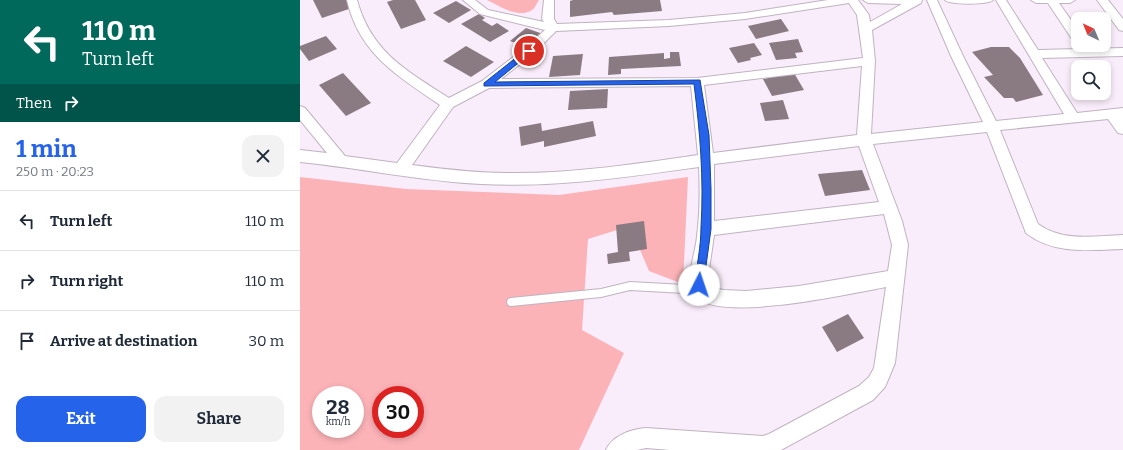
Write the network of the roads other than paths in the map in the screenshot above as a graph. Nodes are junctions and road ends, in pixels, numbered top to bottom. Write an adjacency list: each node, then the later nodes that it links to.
1 (352, 0): 26 (street)
2 (468, 0): 16 (street)
3 (549, 0): 16 (street)
4 (851, 0): 16 (street); 17 (street)
5 (868, 0): 6 (street)
6 (920, 0): 17 (street)
7 (932, 0): 31 (street)
8 (950, 0): 9 (street)
9 (988, 0)
10 (1001, 0): 22 (street)
11 (1036, 0): 12 (street)
12 (1051, 0): 13 (street); 18 (street)
13 (1070, 0)
14 (1102, 0): 15 (street)
15 (1123, 27)
16 (552, 28): 25 (street)
17 (865, 29): 23 (street)
18 (1071, 29)
19 (1071, 50): 22 (street)
20 (1111, 51): 21 (street)
21 (1123, 52)
22 (1035, 54): 29 (street)
23 (869, 61): 24 (street); 33 (street)
24 (697, 82): 25 (street); 36 (street)
25 (486, 84): 26 (street)
26 (448, 104): 37 (street)
27 (300, 111): 30 (street)
28 (1117, 113): 29 (street); 32 (street)
29 (1073, 118): 31 (street)
30 (305, 127): 35 (street)
31 (992, 127): 33 (street); 40 (street)
32 (1123, 130)
33 (864, 140): 36 (street); 38 (street)
34 (300, 156): 35 (street)
35 (340, 159): 37 (street)
36 (706, 159): 37 (street); 39 (street)
37 (401, 169)
38 (889, 207): 39 (street); 41 (street)
39 (706, 229): 42 (street)
40 (1123, 242)
41 (895, 278): 42 (street); 44 (street)
42 (703, 290): 43 (lane)
43 (511, 302)
44 (617, 450)

